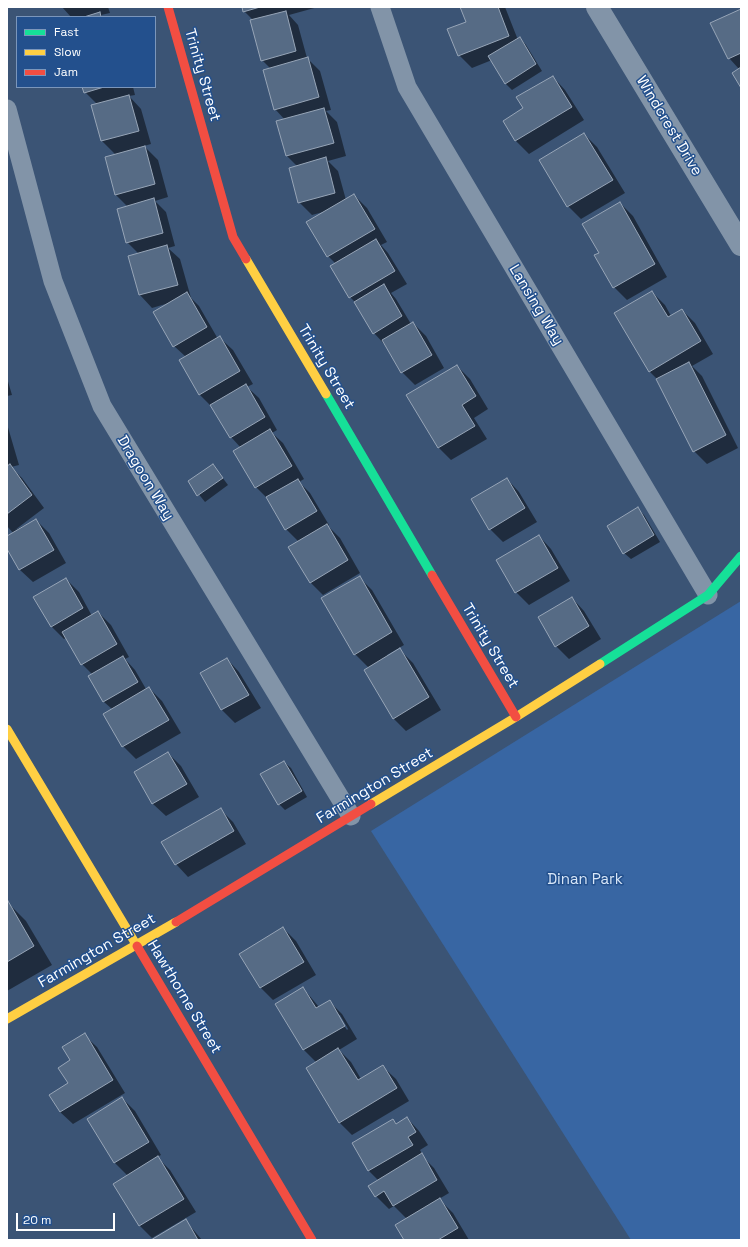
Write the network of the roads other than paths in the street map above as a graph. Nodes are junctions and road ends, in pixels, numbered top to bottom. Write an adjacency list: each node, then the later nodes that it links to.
1 (168, 7): 8 (street, Trinity Street)
2 (380, 7): 7 (lane, Lansing Way)
3 (597, 7): 5 (street, Windcrest Drive)
4 (7, 109): 10 (lane, Dragoon Way)
5 (741, 245)
6 (741, 556): 7 (street, Farmington Street)
7 (708, 595): 8 (street, Farmington Street)
8 (516, 717): 10 (street, Farmington Street)
9 (7, 728): 11 (street, Hawthorne Street)
10 (351, 816): 11 (street, Farmington Street)
11 (137, 945): 12 (street, Farmington Street); 13 (street, Hawthorne Street)
12 (7, 1019)
13 (312, 1240)

